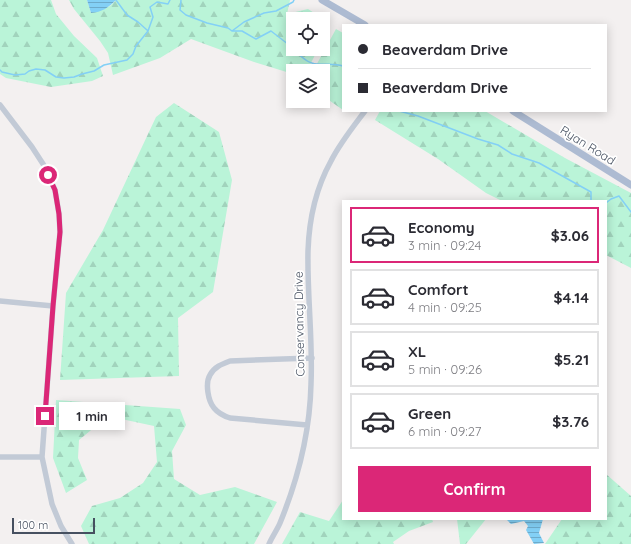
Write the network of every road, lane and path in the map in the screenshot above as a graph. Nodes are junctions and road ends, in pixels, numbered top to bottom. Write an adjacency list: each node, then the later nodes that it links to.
1 (322, 0): 2 (main road)
2 (364, 24)
3 (0, 105): 8 (street)
4 (364, 112): 9 (street, Conservancy Drive)
5 (515, 112): 6 (main road, Ryan Road)
6 (631, 185)
7 (0, 301): 8 (street)
8 (53, 306): 12 (street)
9 (312, 358): 10 (street, Conservancy Drive); 10 (street)
10 (307, 425): 14 (street, Conservancy Drive)
11 (0, 457): 12 (street)
12 (42, 457): 13 (street)
13 (72, 544)
14 (269, 544)

